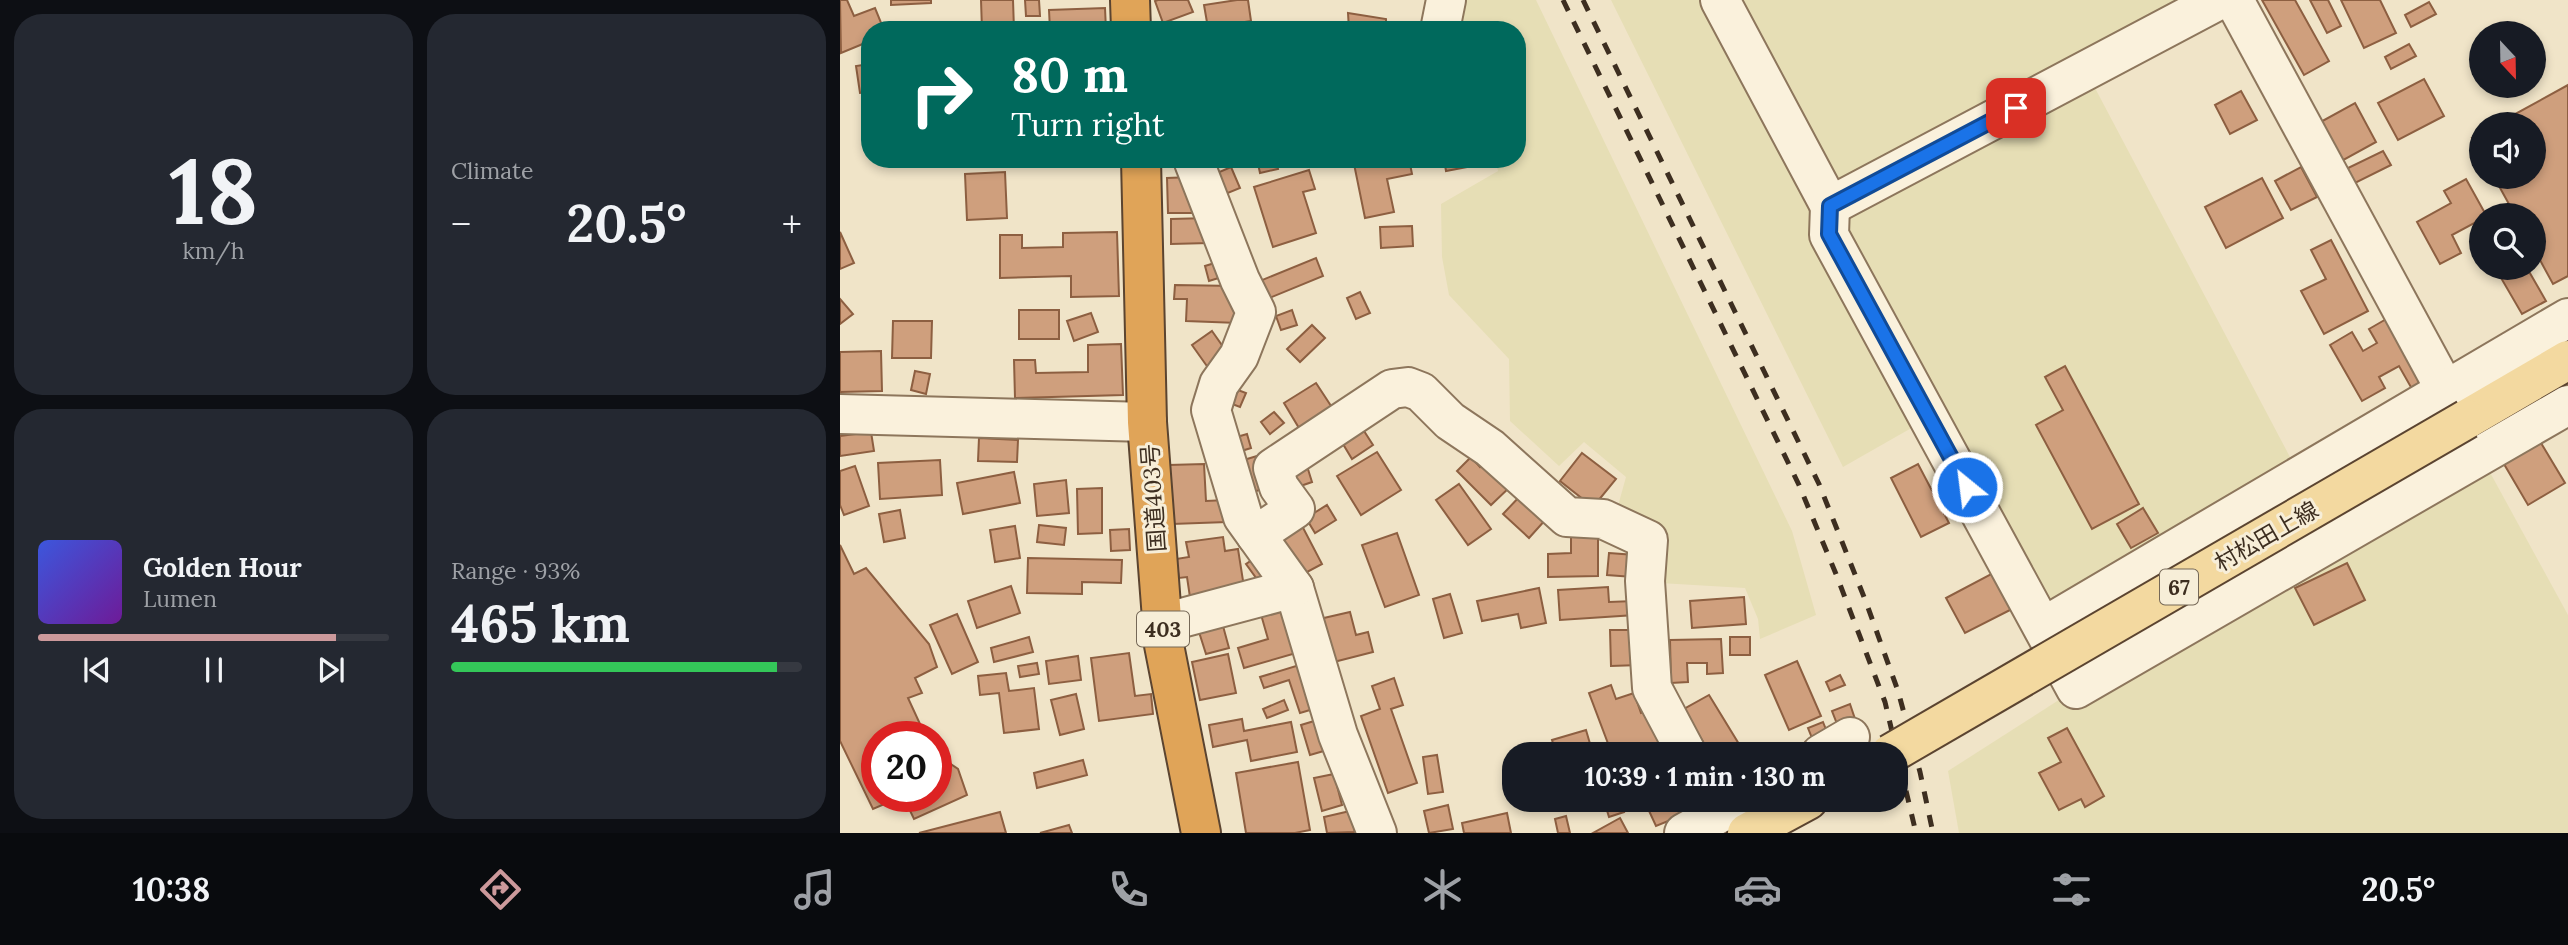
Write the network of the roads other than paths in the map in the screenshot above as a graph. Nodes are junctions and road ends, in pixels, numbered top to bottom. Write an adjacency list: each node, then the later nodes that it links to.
1 (1130, 0): 6 (highway)
2 (1446, 0): 7 (street)
3 (1720, 0): 10 (street)
4 (2219, 0): 10 (street)
5 (2234, 0): 13 (street)
6 (1131, 21)
7 (1442, 21)
8 (1141, 168): 16 (highway, 国道403号 / 403)
9 (1202, 168): 17 (street)
10 (1830, 206): 20 (street)
11 (2568, 318): 13 (street)
12 (2568, 360): 13 (main road, 村松田上線 / 67)
13 (2457, 405): 20 (street); 22 (main road, 村松田上線 / 67, bridge)
14 (2568, 405): 20 (street)
15 (840, 414): 16 (street)
16 (1147, 422): 19 (highway, 国道403号 / 403)
17 (1256, 535): 18 (street); 21 (street)
18 (1294, 588): 19 (street); 25 (street)
19 (1163, 624): 24 (highway, 国道403号 / 403)
20 (2043, 627)
21 (1681, 742)
22 (1908, 743)
23 (1730, 812): 26 (street)
24 (1201, 833)
25 (1377, 833)
26 (1684, 833)

